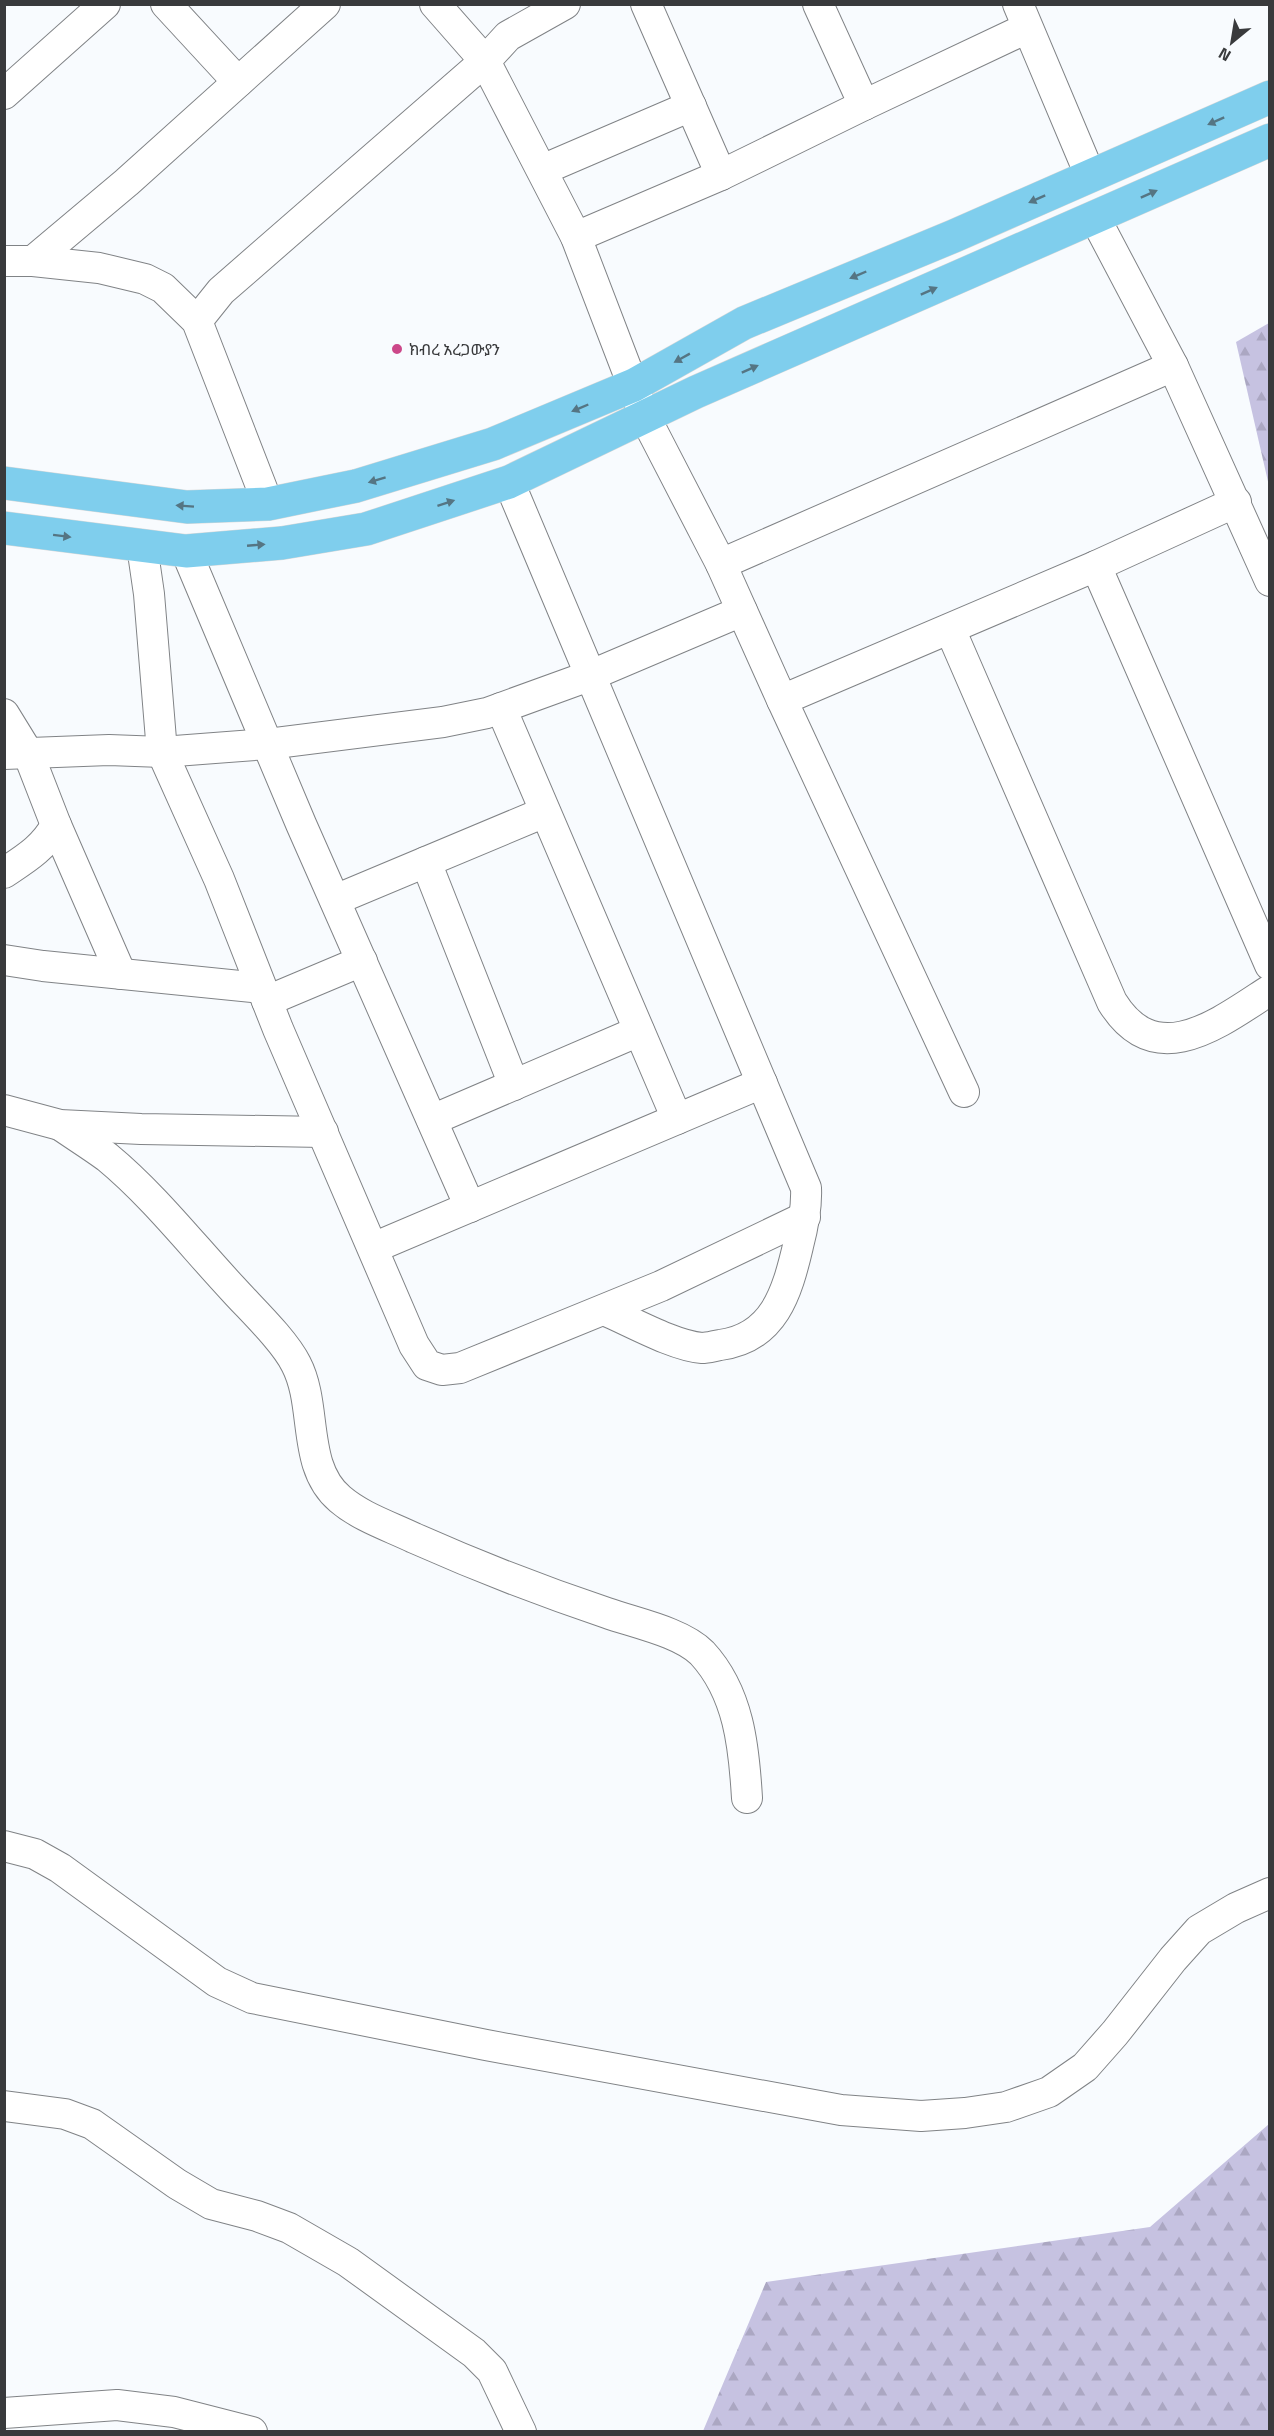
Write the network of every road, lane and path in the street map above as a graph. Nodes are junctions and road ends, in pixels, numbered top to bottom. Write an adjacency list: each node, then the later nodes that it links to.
1 (105, 4): 11 (street)
2 (166, 4): 10 (street)
3 (325, 4): 10 (street)
4 (435, 4): 9 (street)
5 (565, 4): 9 (street)
6 (646, 4): 14 (street)
7 (818, 4): 13 (street)
8 (1023, 16): 13 (street); 18 (street)
9 (485, 61): 16 (street); 22 (street)
10 (238, 82): 21 (street)
11 (4, 94)
12 (1269, 97): 18 (main road, one-way to 18)
13 (864, 105): 17 (street)
14 (691, 106): 16 (street); 17 (street)
15 (1269, 140): 19 (main road, one-way to 15)
16 (542, 170): 20 (street)
17 (722, 175): 20 (street)
18 (1090, 175): 24 (main road, one-way to 24)
19 (1095, 218): 23 (street); 25 (main road, one-way to 19)
20 (576, 237): 24 (street)
21 (19, 261): 22 (street)
22 (197, 321): 29 (street)
23 (1173, 366): 28 (street); 33 (street)
24 (634, 385): 25 (street); 29 (main road, one-way to 29)
25 (645, 417): 26 (main road); 33 (street)
26 (509, 482): 32 (main road, one-way to 26); 38 (street)
27 (4, 483): 29 (main road, one-way to 27)
28 (1236, 502): 34 (street); 35 (street)
29 (268, 504)
30 (4, 528): 31 (main road, one-way to 31)
31 (142, 546): 32 (main road); 43 (street)
32 (186, 551): 42 (street)
33 (721, 564): 36 (street)
34 (1096, 566): 37 (street); 52 (street)
35 (1269, 581)
36 (742, 611): 38 (street); 39 (street)
37 (950, 629): 39 (street); 54 (street)
38 (589, 676): 40 (street); 57 (street)
39 (782, 700): 59 (street)
40 (501, 708): 42 (street); 45 (street)
41 (4, 714): 44 (street)
42 (268, 744): 43 (street); 49 (street)
43 (162, 752): 44 (street); 55 (street)
44 (16, 754): 46 (street)
45 (545, 812): 47 (street); 56 (street)
46 (56, 825): 48 (street); 53 (street)
47 (426, 862): 49 (street); 58 (street)
48 (4, 873)
49 (334, 900): 51 (street)
50 (4, 960): 53 (street)
51 (362, 961): 55 (street); 62 (street)
52 (1269, 965)
53 (121, 974): 55 (street)
54 (1269, 990)
55 (264, 994): 64 (street)
56 (639, 1031): 58 (street); 61 (street)
57 (762, 1083): 61 (street); 66 (street)
58 (514, 1084): 62 (street)
59 (964, 1092)
60 (4, 1110): 63 (street)
61 (677, 1119): 65 (street)
62 (432, 1120): 65 (street)
63 (60, 1125): 64 (street); 69 (street)
64 (323, 1132): 67 (street)
65 (470, 1207): 67 (street)
66 (805, 1217): 68 (street); 68 (street)
67 (373, 1248): 68 (street)
68 (604, 1310)
69 (747, 1798)
70 (4, 1846): 71 (street)
71 (1269, 1893)
72 (4, 2106): 75 (street)
73 (4, 2413): 74 (street)
74 (252, 2432)
75 (521, 2432)

